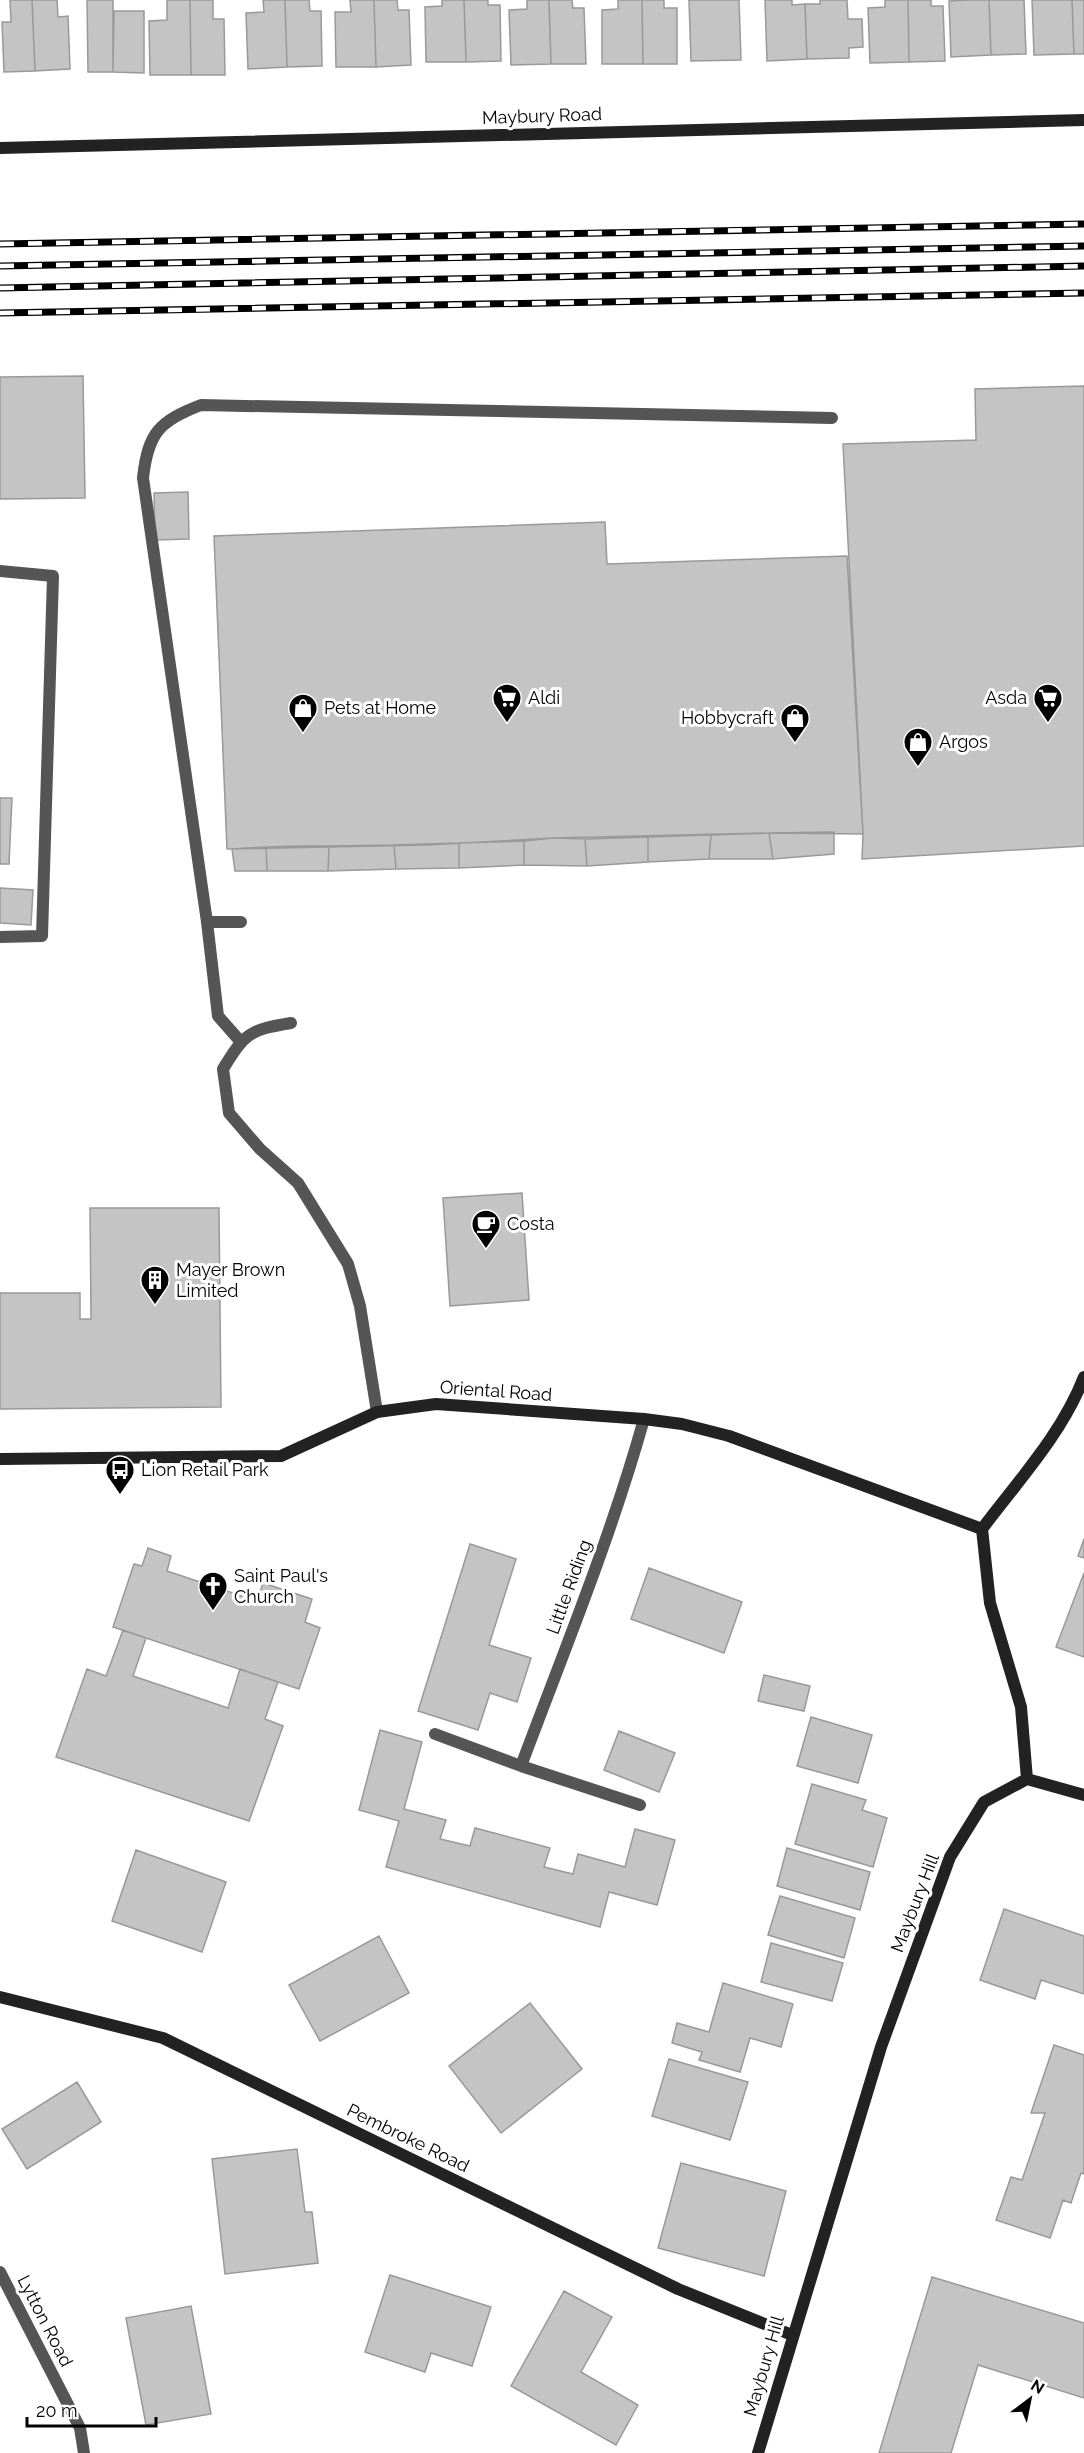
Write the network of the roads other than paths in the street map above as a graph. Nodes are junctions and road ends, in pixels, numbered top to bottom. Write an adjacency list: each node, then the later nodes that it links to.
1 (1084, 120): 2 (street, Maybury Road)
2 (0, 148)
3 (832, 418): 5 (street)
4 (0, 571): 7 (street)
5 (207, 922): 6 (street); 9 (street)
6 (241, 922)
7 (0, 937)
8 (291, 1023): 9 (street)
9 (240, 1041): 11 (street)
10 (1084, 1377): 14 (street)
11 (377, 1412): 12 (street, Oriental Road); 13 (street, Oriental Road)
12 (644, 1419): 14 (street, Oriental Road); 16 (street, Little Riding)
13 (0, 1459)
14 (982, 1529): 17 (street)
15 (435, 1734): 16 (street)
16 (521, 1766): 19 (street)
17 (1027, 1779): 18 (street); 22 (street, Maybury Hill)
18 (1084, 1795)
19 (639, 1805)
20 (0, 1997): 22 (street, Pembroke Road)
21 (0, 2272): 23 (street, Lytton Road)
22 (792, 2335): 24 (street, Maybury Hill)
23 (84, 2453)
24 (758, 2453)

